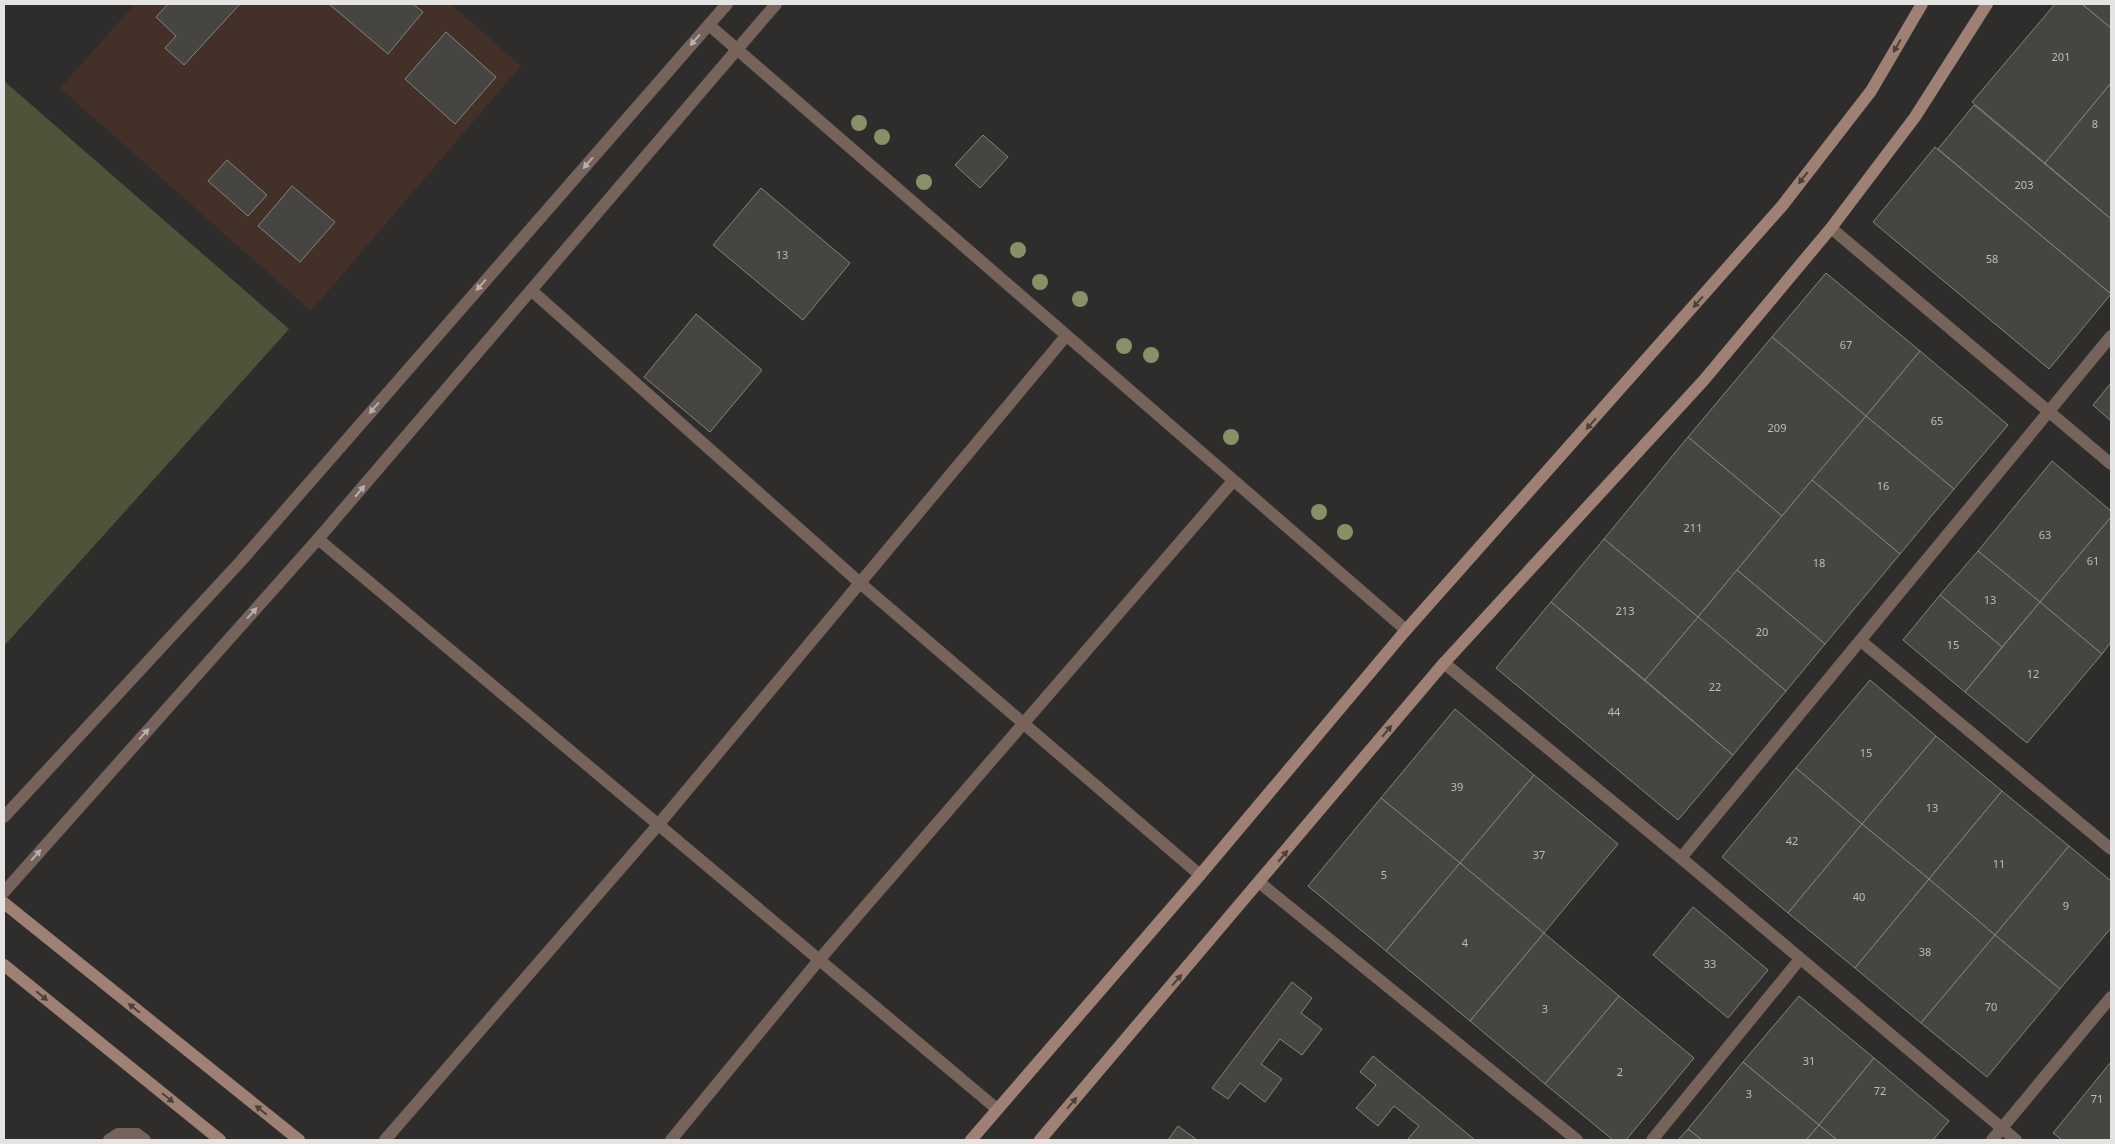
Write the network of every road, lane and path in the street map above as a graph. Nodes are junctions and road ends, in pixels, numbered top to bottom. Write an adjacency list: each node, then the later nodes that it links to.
1 (727, 4): 5 (street)
2 (776, 4): 6 (street)
3 (1922, 4): 16 (main road, one-way to 16)
4 (1987, 4): 7 (main road)
5 (709, 25): 6 (street); 20 (street, one-way to 20)
6 (736, 48): 8 (street); 9 (street)
7 (1831, 228): 11 (street); 18 (main road)
8 (531, 290): 14 (street, one-way to 8); 15 (street)
9 (1066, 336): 13 (street); 15 (street)
10 (2111, 336): 11 (street)
11 (2048, 412): 12 (street); 17 (street)
12 (2111, 464)
13 (1233, 481): 16 (street); 19 (street)
14 (318, 539): 21 (street); 26 (street, one-way to 14)
15 (860, 583): 19 (street); 21 (street)
16 (1406, 630): 24 (main road)
17 (1861, 641): 22 (street); 23 (street)
18 (1444, 663): 23 (street); 25 (main road, one-way to 18)
19 (1023, 724): 24 (street); 29 (street)
20 (4, 817)
21 (658, 825): 29 (street); 38 (street)
22 (2111, 849)
23 (1681, 858): 28 (street)
24 (1200, 875): 32 (main road)
25 (1260, 883): 41 (main road, one-way to 25); 42 (street)
26 (4, 892)
27 (4, 903): 37 (main road, one-way to 27)
28 (1800, 959): 33 (street); 43 (street)
29 (819, 960): 32 (street); 39 (street)
30 (4, 965): 36 (main road, one-way to 36)
31 (2111, 997): 33 (street)
32 (997, 1109): 40 (main road)
33 (2002, 1128): 44 (street); 45 (street)
34 (109, 1140): 35 (street)
35 (145, 1140)
36 (220, 1140)
37 (299, 1140)
38 (385, 1140)
39 (670, 1140)
40 (971, 1140)
41 (1040, 1140)
42 (1577, 1140)
43 (1652, 1140)
44 (1992, 1140)
45 (2016, 1140)

